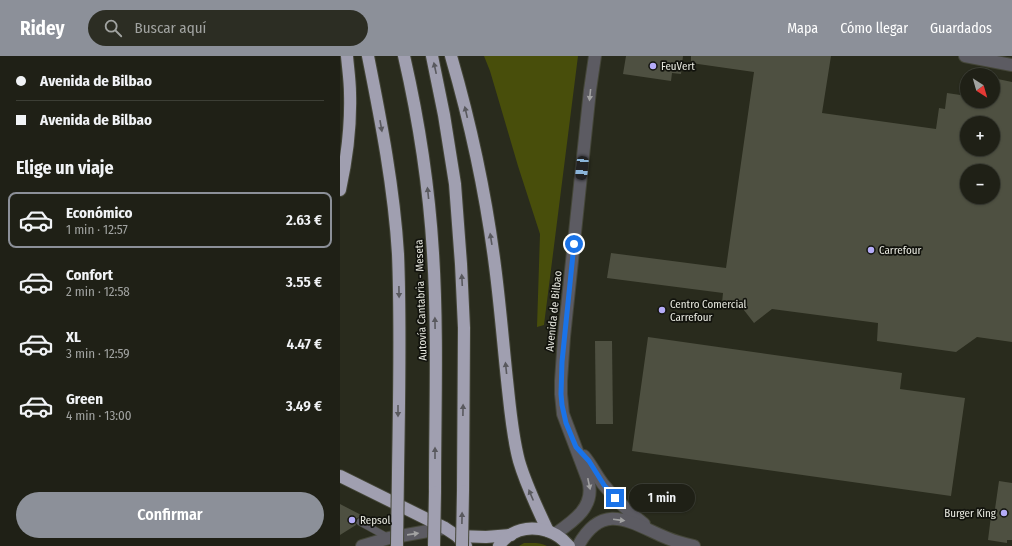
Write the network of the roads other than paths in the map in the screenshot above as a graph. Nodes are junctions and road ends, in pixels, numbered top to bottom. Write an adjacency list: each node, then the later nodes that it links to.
1 (347, 56): 9 (highway)
2 (368, 56): 18 (highway, Autovía Cantabria - Meseta, one-way to 18, bridge)
3 (404, 56): 20 (highway, Autovía Cantabria - Meseta, one-way to 3, bridge)
4 (432, 56): 17 (highway, one-way to 4, bridge)
5 (451, 56): 14 (highway, one-way to 5)
6 (595, 56): 10 (street, Avenida de Bilbao, one-way to 10)
7 (965, 56): 8 (street)
8 (1012, 65)
9 (340, 190)
10 (576, 447): 14 (street, Avenida de Bilbao, one-way to 14); 15 (street, Avenida de Bilbao)
11 (340, 476): 13 (highway)
12 (360, 522): 18 (lane)
13 (445, 528): 17 (highway); 18 (street, one-way to 13)
14 (552, 532): 16 (highway); 23 (highway)
15 (655, 532): 24 (street, Avenida de Bilbao, one-way to 15); 25 (street, Avenida de Bilbao)
16 (511, 535): 17 (highway); 22 (highway)
17 (459, 541): 21 (highway)
18 (393, 542): 19 (street)
19 (362, 546)
20 (434, 546)
21 (466, 546)
22 (498, 546)
23 (569, 546)
24 (578, 546)
25 (694, 546)

